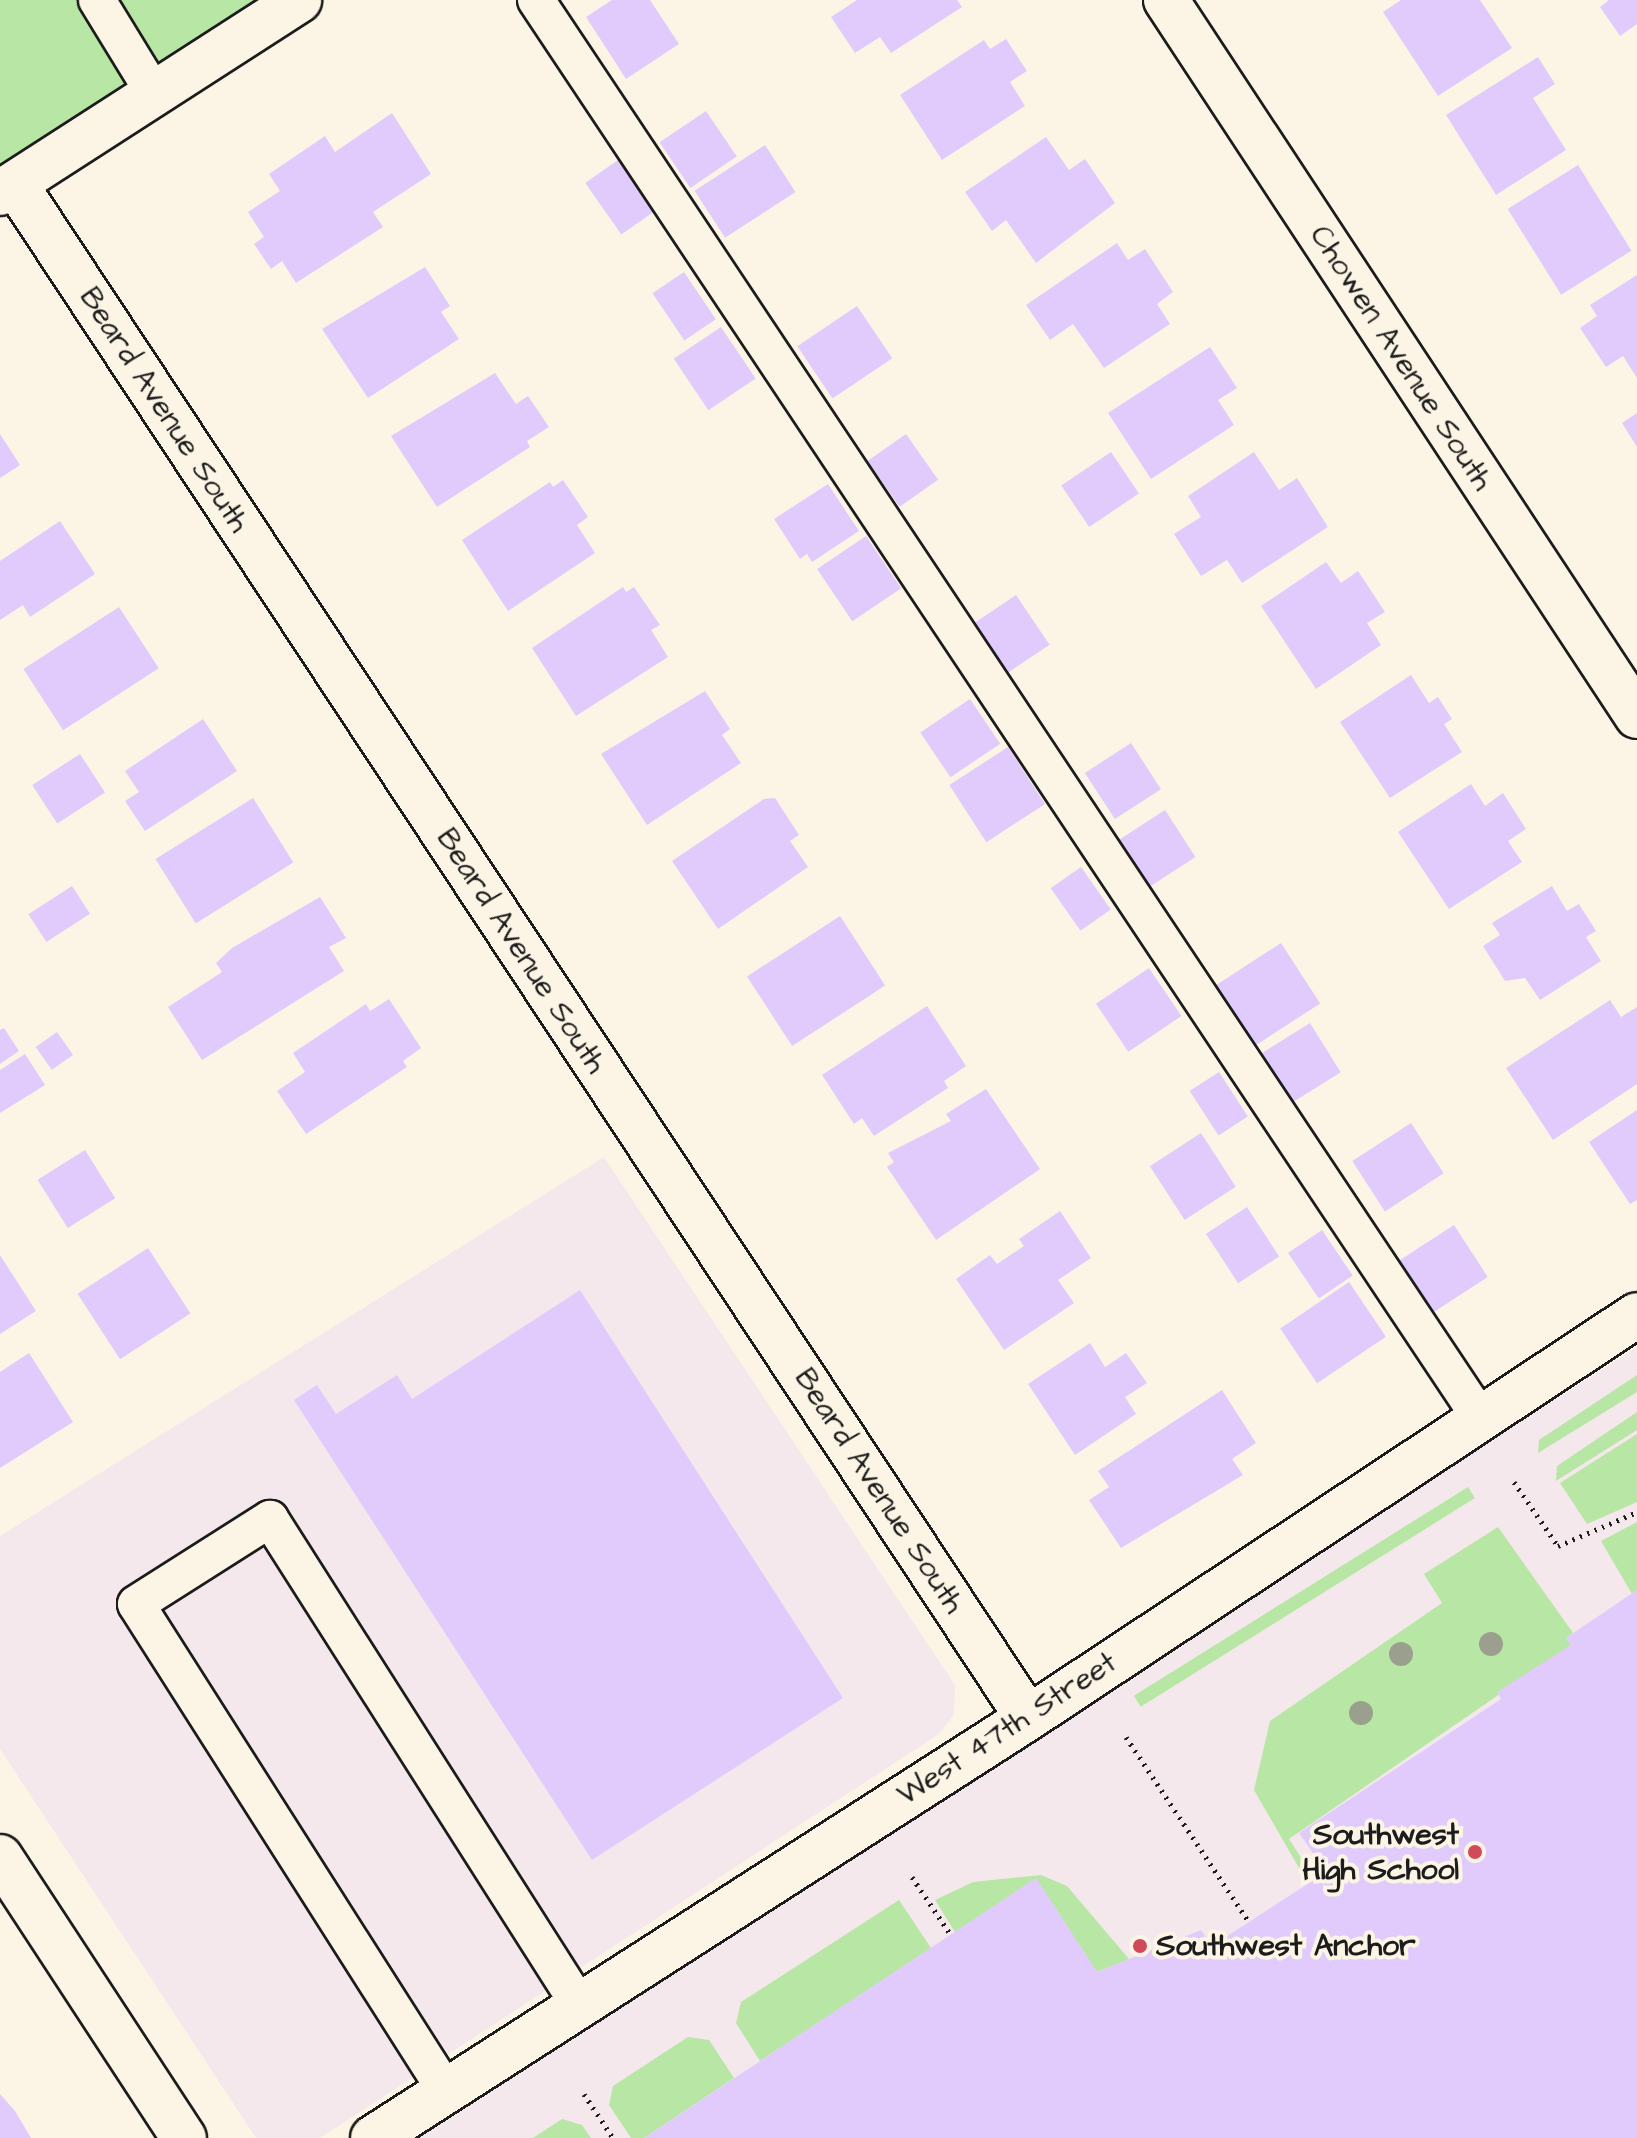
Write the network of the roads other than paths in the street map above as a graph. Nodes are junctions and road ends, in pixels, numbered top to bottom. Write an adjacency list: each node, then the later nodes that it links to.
1 (97, 0): 5 (lane)
2 (299, 0): 5 (street)
3 (536, 0): 9 (lane)
4 (1166, 0): 7 (street, Chowen Avenue South)
5 (154, 93): 6 (street)
6 (7, 188): 10 (street, Beard Avenue South)
7 (1637, 716)
8 (1637, 1315): 9 (street, West 47th Street)
9 (1479, 1416): 10 (street, West 47th Street)
10 (1028, 1718): 12 (street, West 47th Street)
11 (0, 1857): 14 (street)
12 (578, 2003): 13 (street, West 47th Street); 13 (lane)
13 (446, 2091): 15 (street, West 47th Street)
14 (184, 2138)
15 (373, 2138)

